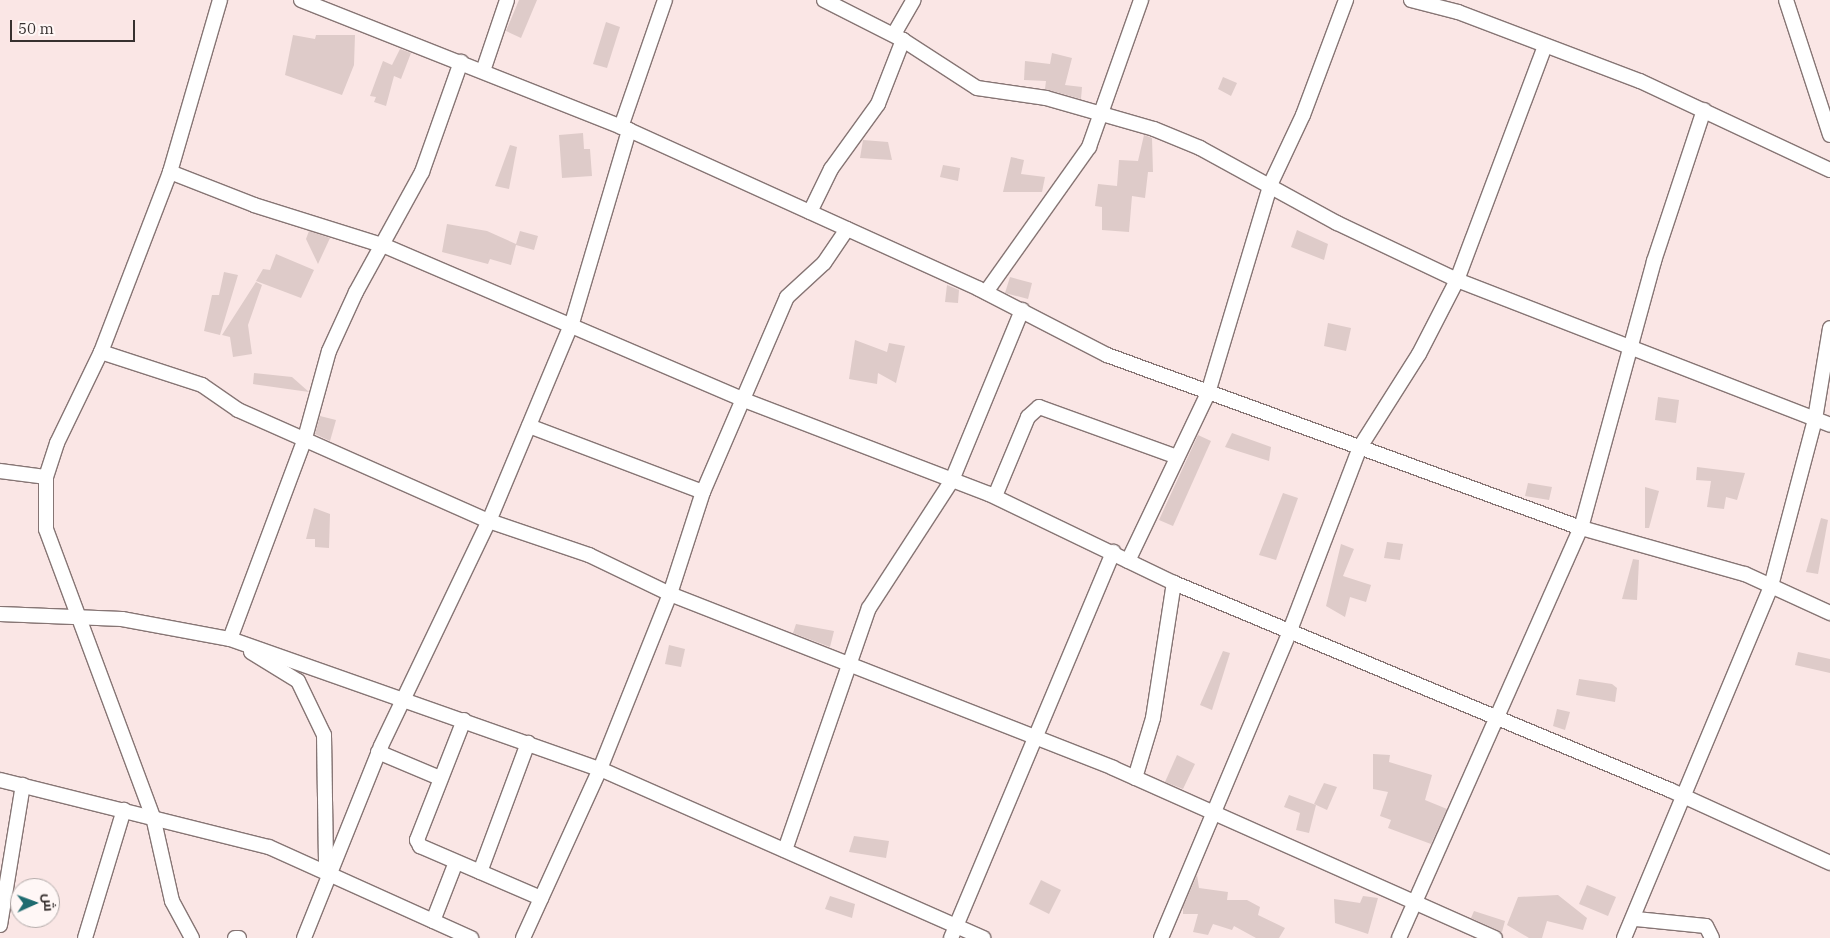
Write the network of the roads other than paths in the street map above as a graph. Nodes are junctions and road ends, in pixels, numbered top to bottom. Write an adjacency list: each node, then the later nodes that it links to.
1 (220, 0): 20 (street)
2 (302, 0): 13 (street)
3 (507, 0): 14 (street)
4 (665, 0): 17 (street)
5 (824, 0): 11 (street)
6 (914, 0): 11 (street)
7 (1141, 0): 16 (street)
8 (1346, 0): 21 (street)
9 (1411, 0): 12 (street)
10 (1786, 0): 18 (street)
11 (898, 37): 16 (street); 22 (street)
12 (1546, 46): 15 (street); 25 (street)
13 (461, 62): 14 (street); 24 (street)
14 (483, 71): 17 (street)
15 (1704, 110): 19 (street); 30 (street)
16 (1103, 112): 21 (street); 26 (street)
17 (625, 128): 22 (street); 28 (street)
18 (1830, 136)
19 (1830, 170)
20 (170, 172): 24 (street); 31 (street)
21 (1271, 183): 25 (street); 32 (street)
22 (810, 212): 23 (street)
23 (847, 229): 26 (street); 33 (street)
24 (385, 246): 28 (street); 37 (street)
25 (1457, 280): 30 (street); 38 (street)
26 (986, 292): 27 (street)
27 (1022, 310): 32 (street); 42 (street)
28 (572, 323): 33 (street); 35 (street)
29 (1830, 328): 34 (street)
30 (1632, 349): 34 (street); 46 (street)
31 (102, 352): 37 (street); 41 (street)
32 (1208, 393): 38 (street); 39 (street)
33 (744, 400): 42 (street); 43 (street)
34 (1815, 419): 36 (street); 50 (street)
35 (529, 426): 43 (street); 45 (street)
36 (1830, 426)
37 (305, 438): 45 (street); 56 (street)
38 (1360, 447): 46 (street); 55 (street)
39 (1177, 457): 44 (street); 48 (street)
40 (0, 471): 41 (street)
41 (46, 477): 54 (street)
42 (952, 480): 44 (street); 57 (street)
43 (703, 492): 51 (street)
44 (995, 496): 47 (street)
45 (489, 521): 51 (street); 58 (street)
46 (1581, 528): 50 (street); 59 (street)
47 (1113, 552): 48 (street); 61 (street)
48 (1128, 561): 49 (street)
49 (1174, 583): 55 (street); 66 (street)
50 (1771, 586): 52 (street); 69 (street)
51 (670, 594): 57 (street); 64 (street)
52 (1830, 613)
53 (0, 614): 54 (street)
54 (79, 618): 56 (street); 72 (street)
55 (1290, 634): 59 (street); 71 (street)
56 (230, 639): 58 (street); 77 (street)
57 (847, 665): 61 (street); 73 (street)
58 (403, 699): 60 (street); 63 (street)
59 (1497, 717): 69 (street); 79 (street)
60 (464, 720): 62 (street); 65 (street)
61 (1036, 737): 66 (street); 83 (street)
62 (528, 743): 64 (street); 76 (street)
63 (378, 752): 65 (street); 77 (street)
64 (600, 769): 73 (street); 78 (street)
65 (440, 778): 74 (street)
66 (1135, 778): 71 (street)
67 (0, 780): 68 (street)
68 (23, 785): 70 (street); 82 (street)
69 (1684, 797): 75 (street); 80 (street)
70 (124, 810): 72 (street); 84 (street)
71 (1216, 814): 79 (street); 92 (street)
72 (153, 817): 77 (street); 85 (street)
73 (785, 850): 83 (street)
74 (456, 862): 76 (street); 81 (street)
75 (1830, 863)
76 (480, 872): 78 (street)
77 (326, 874): 81 (street); 88 (street)
78 (541, 898): 90 (street)
79 (1414, 903): 93 (street); 94 (street)
80 (1636, 918): 95 (street); 96 (street)
81 (433, 921): 89 (street)
82 (0, 925)
83 (953, 932): 91 (street)
84 (84, 938)
85 (192, 938)
86 (235, 938): 87 (street)
87 (239, 938)
88 (304, 938)
89 (471, 938)
90 (524, 938)
91 (982, 938)
92 (1161, 938)
93 (1399, 938)
94 (1495, 938)
95 (1624, 938)
96 (1712, 938)

